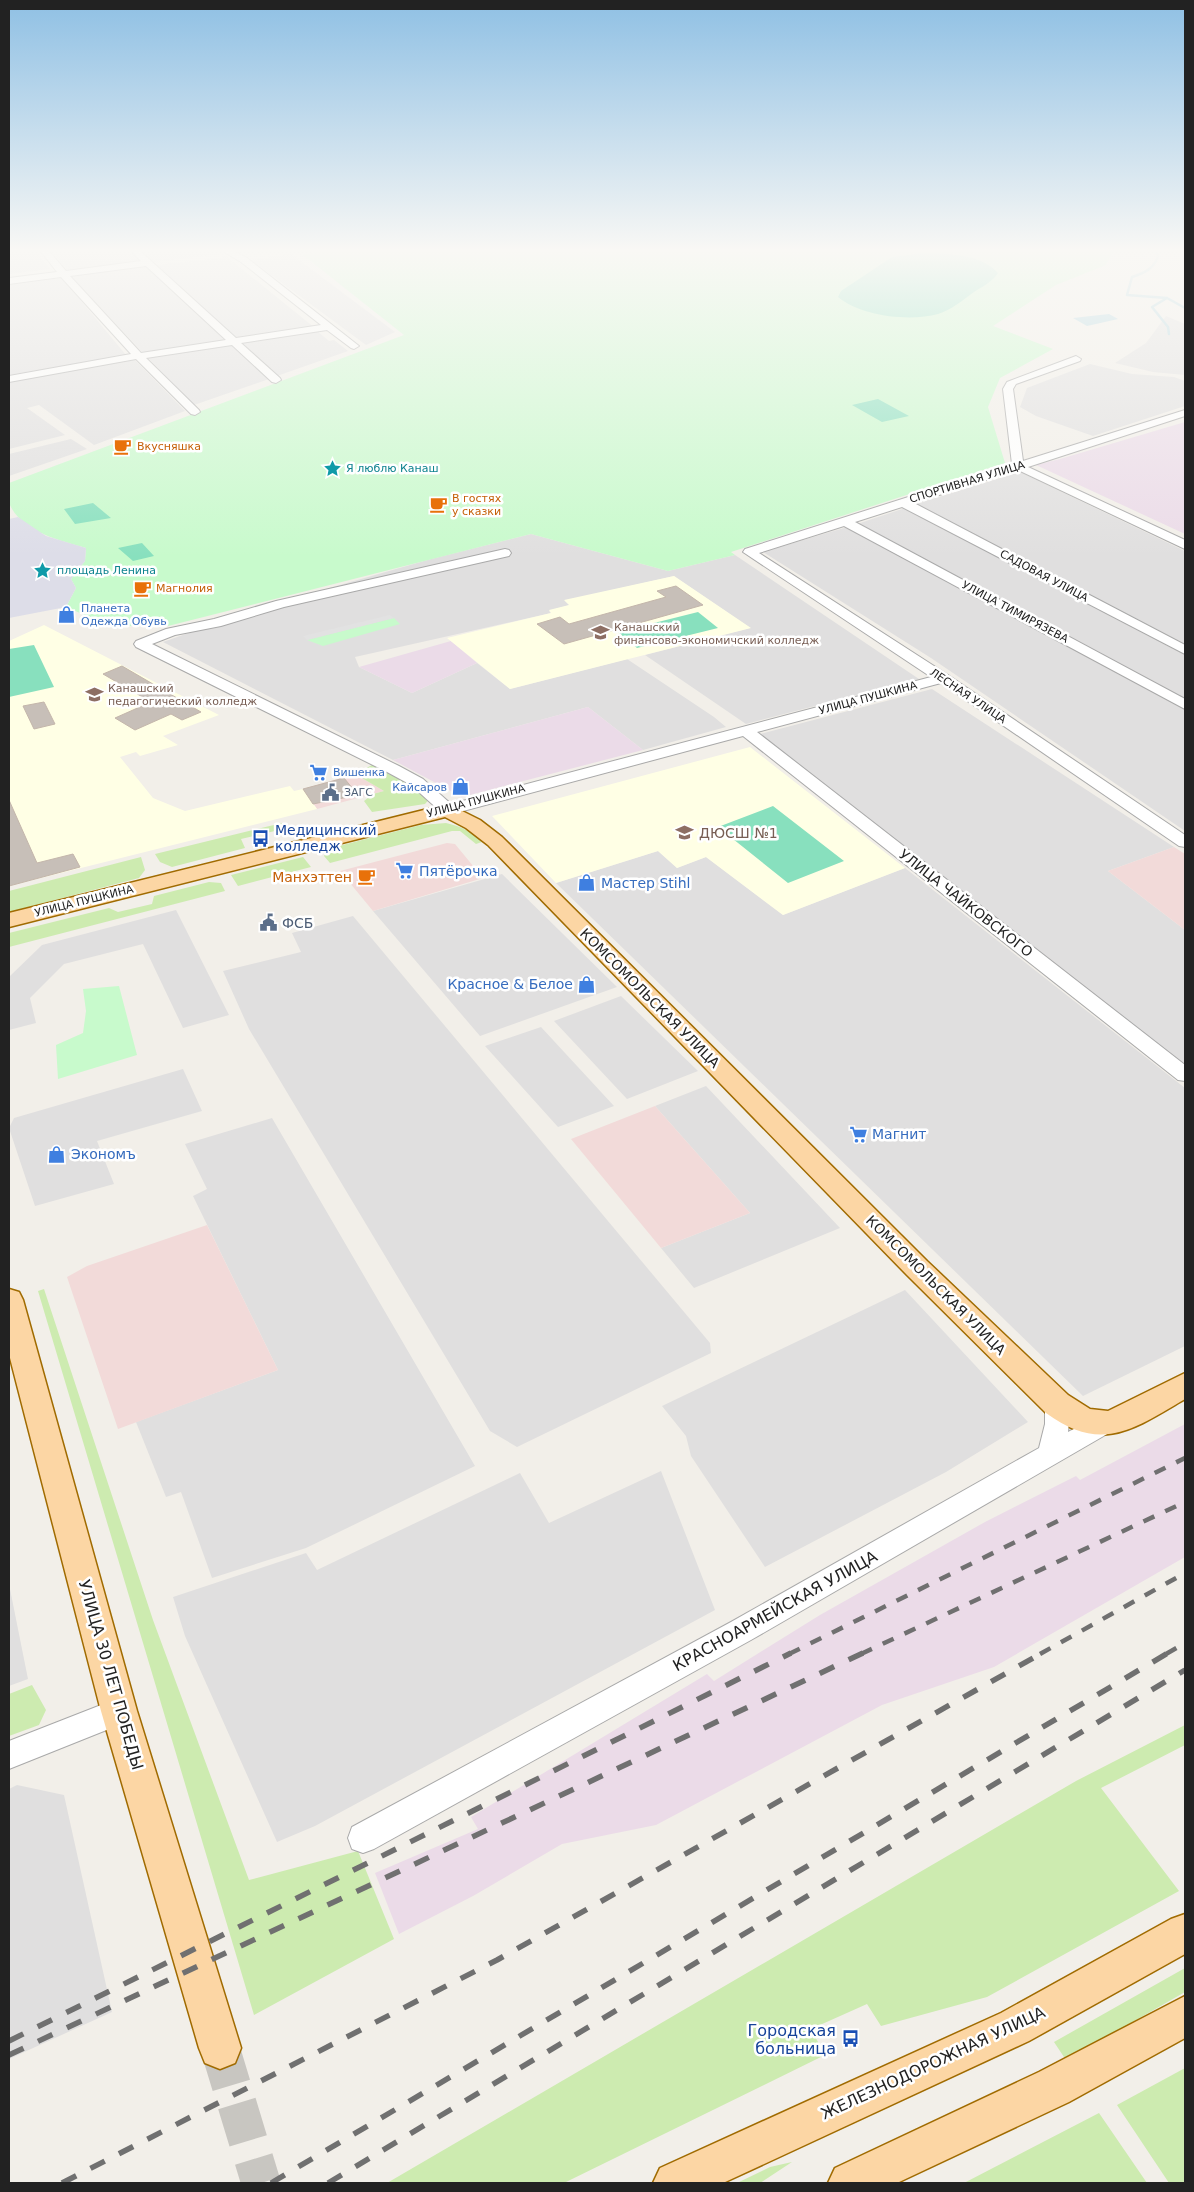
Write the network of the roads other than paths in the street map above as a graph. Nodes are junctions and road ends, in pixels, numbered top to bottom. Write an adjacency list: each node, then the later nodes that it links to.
1 (135, 352): 4 (street)
2 (161, 352): 4 (street)
3 (245, 352): 7 (street)
4 (138, 356): 6 (street); 8 (street)
5 (1076, 359): 10 (street)
6 (9, 379)
7 (276, 380)
8 (195, 412)
9 (1185, 413): 10 (street, СПОРТИВНАЯ УЛИЦА)
10 (1018, 466): 11 (street, СПОРТИВНАЯ УЛИЦА); 13 (street)
11 (902, 502): 12 (street, СПОРТИВНАЯ УЛИЦА); 16 (street, САДОВАЯ УЛИЦА)
12 (844, 521): 15 (street, СПОРТИВНАЯ УЛИЦА); 18 (street, УЛИЦА ТИМИРЯЗЕВА)
13 (1185, 545)
14 (505, 552): 20 (street, КОМСОМОЛЬСКАЯ УЛИЦА)
15 (749, 552): 17 (street, ЛЕСНАЯ УЛИЦА)
16 (1185, 650)
17 (943, 678): 19 (street, УЛИЦА ПУШКИНА); 21 (street, ЛЕСНАЯ УЛИЦА)
18 (1185, 705)
19 (746, 731): 20 (street, УЛИЦА ПУШКИНА); 24 (street, УЛИЦА ЧАЙКОВСКОГО)
20 (448, 810): 22 (main road, УЛИЦА ПУШКИНА); 27 (main road, КОМСОМОЛЬСКАЯ УЛИЦА)
21 (1185, 842)
22 (219, 866): 23 (street, УЛИЦА ПУШКИНА)
23 (9, 920)
24 (1185, 1075)
25 (9, 1300): 30 (main road, УЛИЦА 30 ЛЕТ ПОБЕДЫ)
26 (1185, 1385): 28 (main road, КРАСНОАРМЕЙСКАЯ УЛИЦА)
27 (1057, 1404): 28 (main road, КОМСОМОЛЬСКАЯ УЛИЦА); 29 (street)
28 (1105, 1423): 29 (street, КРАСНОАРМЕЙСКАЯ УЛИЦА)
29 (1048, 1456): 32 (street, КРАСНОАРМЕЙСКАЯ УЛИЦА)
30 (120, 1711): 31 (street); 35 (main road, УЛИЦА 30 ЛЕТ ПОБЕДЫ)
31 (9, 1755)
32 (364, 1838)
33 (1185, 1933): 37 (main road, ЖЕЛЕЗНОДОРОЖНАЯ УЛИЦА)
34 (1185, 2016): 36 (main road)
35 (220, 2048)
36 (854, 2182)
37 (675, 2183)

